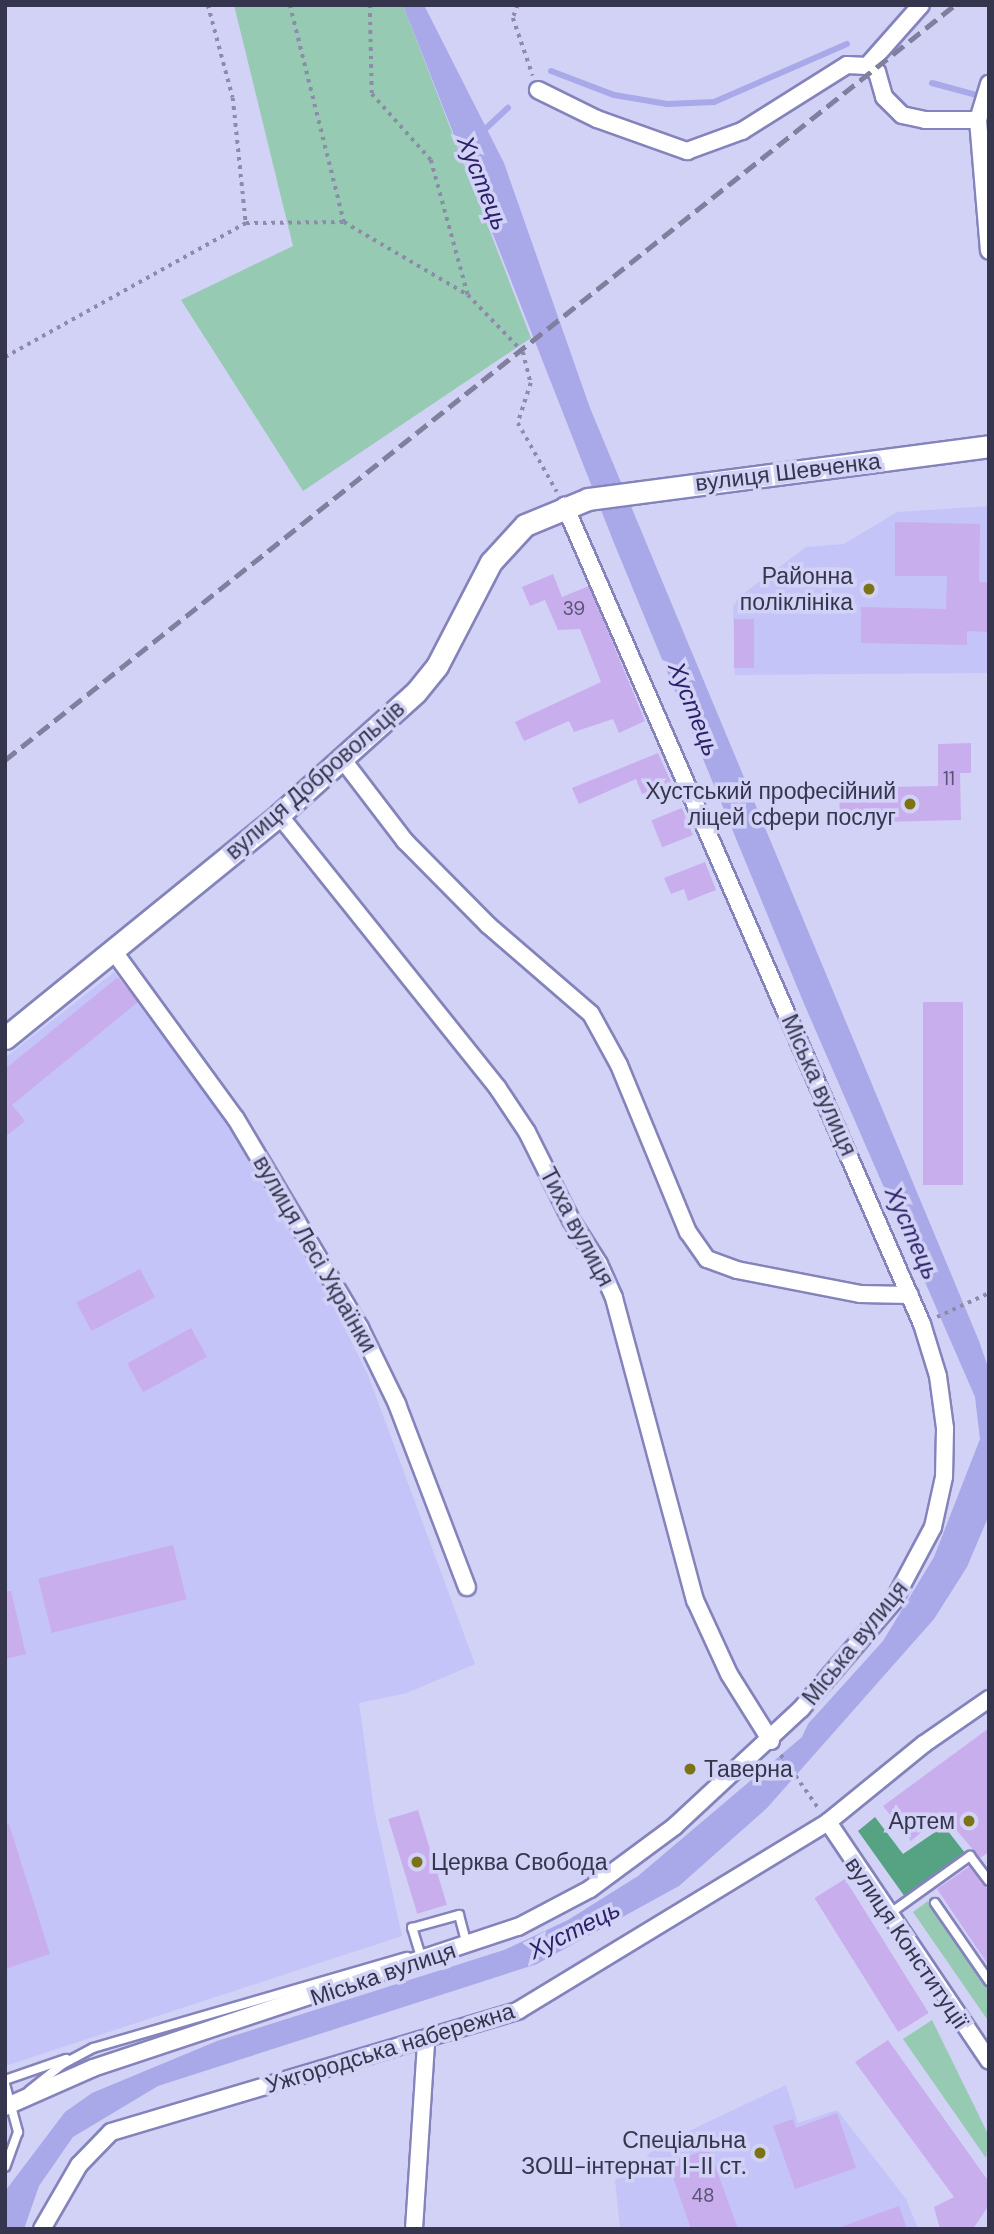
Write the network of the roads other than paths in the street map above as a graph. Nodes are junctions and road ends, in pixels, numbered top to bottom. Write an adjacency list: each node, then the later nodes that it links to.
1 (921, 5): 2 (street)
2 (867, 66): 4 (street); 5 (street)
3 (989, 84): 5 (street)
4 (538, 90)
5 (978, 120): 6 (street)
6 (989, 251)
7 (989, 446): 8 (main road, вулиця Шевченка)
8 (588, 499): 9 (main road, вулиця Добровольців)
9 (565, 506): 10 (main road, вулиця Добровольців); 14 (street, Міська вулиця)
10 (343, 760): 11 (main road, вулиця Добровольців); 14 (street)
11 (279, 815): 12 (main road, вулиця Добровольців); 17 (street, Тиха вулиця)
12 (112, 949): 13 (main road, вулиця Добровольців); 15 (street, вулиця Лесі Українки)
13 (5, 1038)
14 (911, 1295): 17 (street, Міська вулиця)
15 (467, 1587)
16 (989, 1699): 18 (street, Ужгородська набережна)
17 (774, 1745): 22 (street, Міська вулиця)
18 (828, 1822): 21 (street, вулиця Конституції); 25 (street, Ужгородська набережна)
19 (989, 1881): 21 (lane)
20 (935, 1903): 24 (lane)
21 (887, 1916): 27 (street, вулиця Конституції)
22 (469, 1944): 23 (street, Міська вулиця); 23 (lane)
23 (421, 1957): 26 (lane); 29 (street, Міська вулиця)
24 (989, 1981)
25 (426, 2041): 31 (street, Ужгородська набережна); 32 (street)
26 (79, 2054): 28 (lane); 29 (lane)
27 (989, 2061)
28 (5, 2082): 29 (lane)
29 (9, 2106): 30 (lane)
30 (5, 2167)
31 (42, 2229)
32 (414, 2229)

